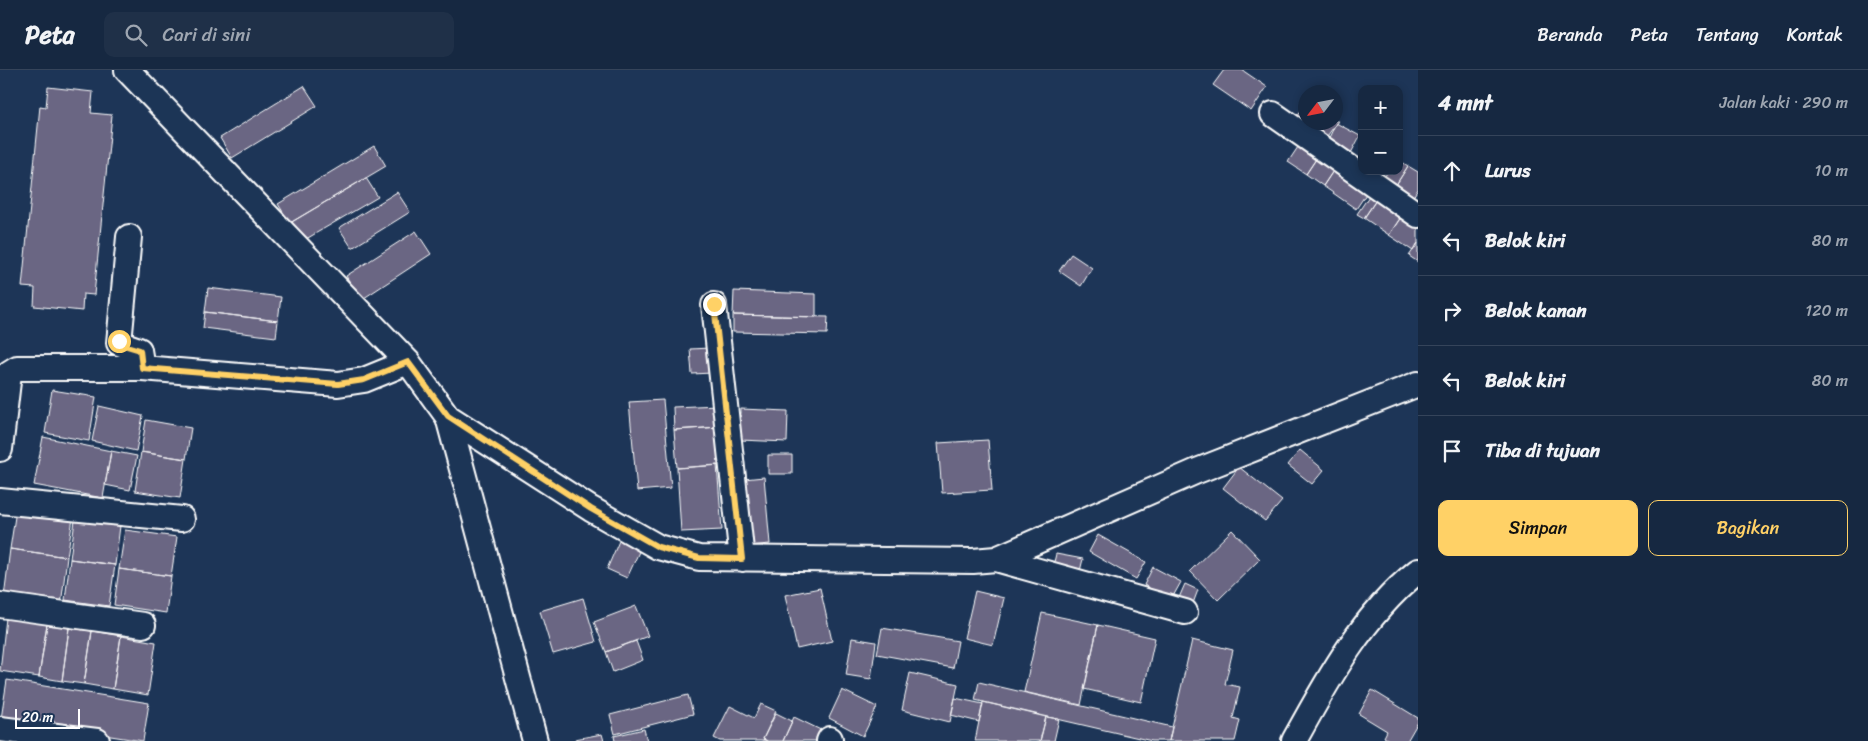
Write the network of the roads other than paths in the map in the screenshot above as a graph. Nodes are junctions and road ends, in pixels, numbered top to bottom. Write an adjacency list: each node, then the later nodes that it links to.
1 (127, 70): 6 (street)
2 (1273, 114): 3 (street)
3 (1418, 215)
4 (129, 237): 7 (street)
5 (714, 304): 13 (street)
6 (408, 362): 7 (street); 9 (street)
7 (142, 368): 10 (street)
8 (1418, 384): 14 (street)
9 (448, 416): 13 (street); 21 (street)
10 (0, 449)
11 (0, 501): 12 (street)
12 (182, 519)
13 (742, 559): 14 (street)
14 (996, 559): 17 (street)
15 (1418, 571): 22 (street)
16 (0, 606): 18 (street)
17 (1185, 612)
18 (143, 625)
19 (0, 729): 20 (street)
20 (97, 741)
21 (535, 741)
22 (1294, 741)

